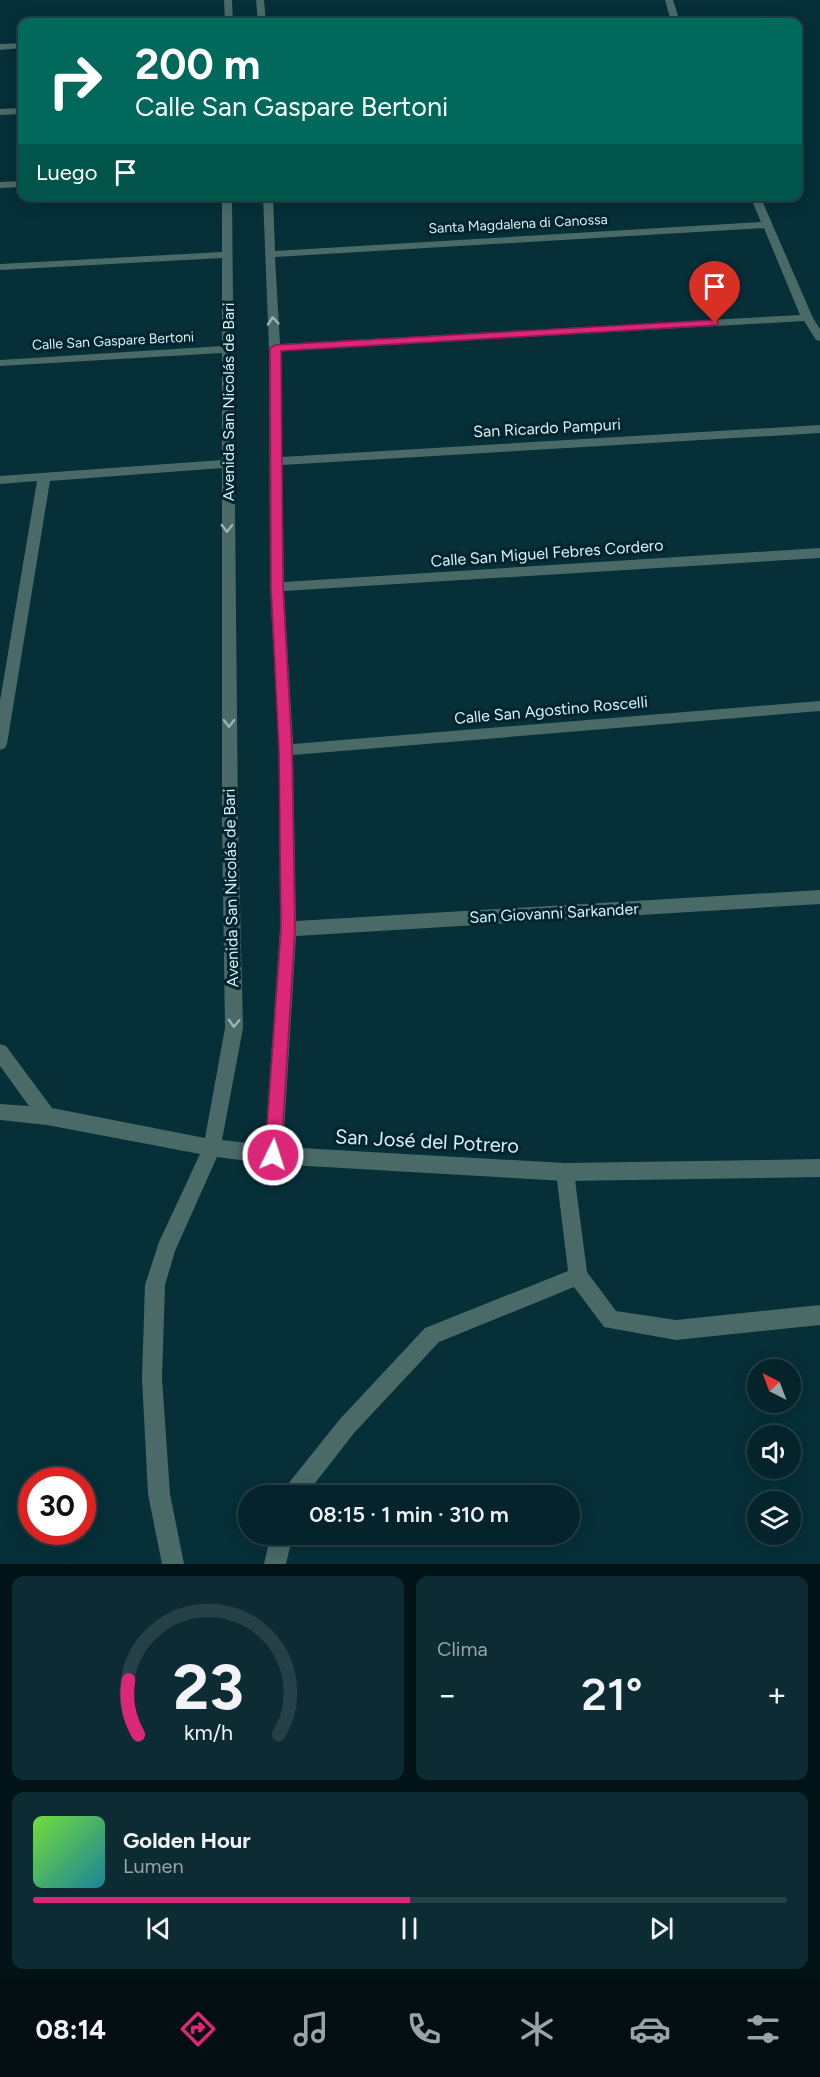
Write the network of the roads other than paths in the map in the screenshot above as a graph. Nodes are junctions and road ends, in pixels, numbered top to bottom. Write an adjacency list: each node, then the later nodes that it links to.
1 (228, 0): 4 (street)
2 (260, 0): 5 (street)
3 (669, 0): 6 (street)
4 (229, 18)
5 (262, 18)
6 (675, 18)
7 (18, 46): 8 (street)
8 (0, 47)
9 (18, 111): 10 (street)
10 (0, 112)
11 (18, 184): 12 (street)
12 (0, 185)
13 (227, 201): 18 (street, Avenida San Nicolás de Bari)
14 (268, 201): 17 (street)
15 (757, 201): 16 (street)
16 (767, 225): 17 (street, Santa Magdalena di Canossa); 20 (street)
17 (270, 254): 22 (street, one-way to 17)
18 (228, 255): 19 (street); 23 (street, Avenida San Nicolás de Bari)
19 (0, 267)
20 (807, 318): 21 (street); 22 (street)
21 (820, 338)
22 (275, 348): 26 (street)
23 (229, 349): 24 (street, Calle San Gaspare Bertoni); 27 (street, Avenida San Nicolás de Bari)
24 (0, 363)
25 (820, 429): 26 (street, San Ricardo Pampuri)
26 (276, 461): 31 (street)
27 (226, 464): 28 (street); 40 (street, Avenida San Nicolás de Bari, one-way to 40)
28 (44, 478): 29 (street); 33 (street)
29 (0, 480)
30 (820, 553): 31 (street, Calle San Miguel Febres Cordero)
31 (277, 587): 34 (street)
32 (820, 706): 34 (street, Calle San Agostino Roscelli)
33 (0, 744)
34 (286, 750): 36 (street)
35 (820, 897): 36 (street, San Giovanni Sarkander)
36 (288, 929): 41 (street)
37 (0, 1052): 39 (street)
38 (0, 1112): 39 (street, San José del Potrero)
39 (47, 1116): 40 (street, San José del Potrero)
40 (213, 1148): 41 (street, San José del Potrero); 48 (street, Avenida San Nicolás de Bari)
41 (273, 1155): 43 (street, San José del Potrero)
42 (820, 1168): 43 (street, San José del Potrero)
43 (565, 1172): 44 (street)
44 (578, 1276): 45 (street); 46 (street)
45 (820, 1315)
46 (300, 1485)
47 (279, 1545): 49 (street)
48 (173, 1564)
49 (275, 1564)

